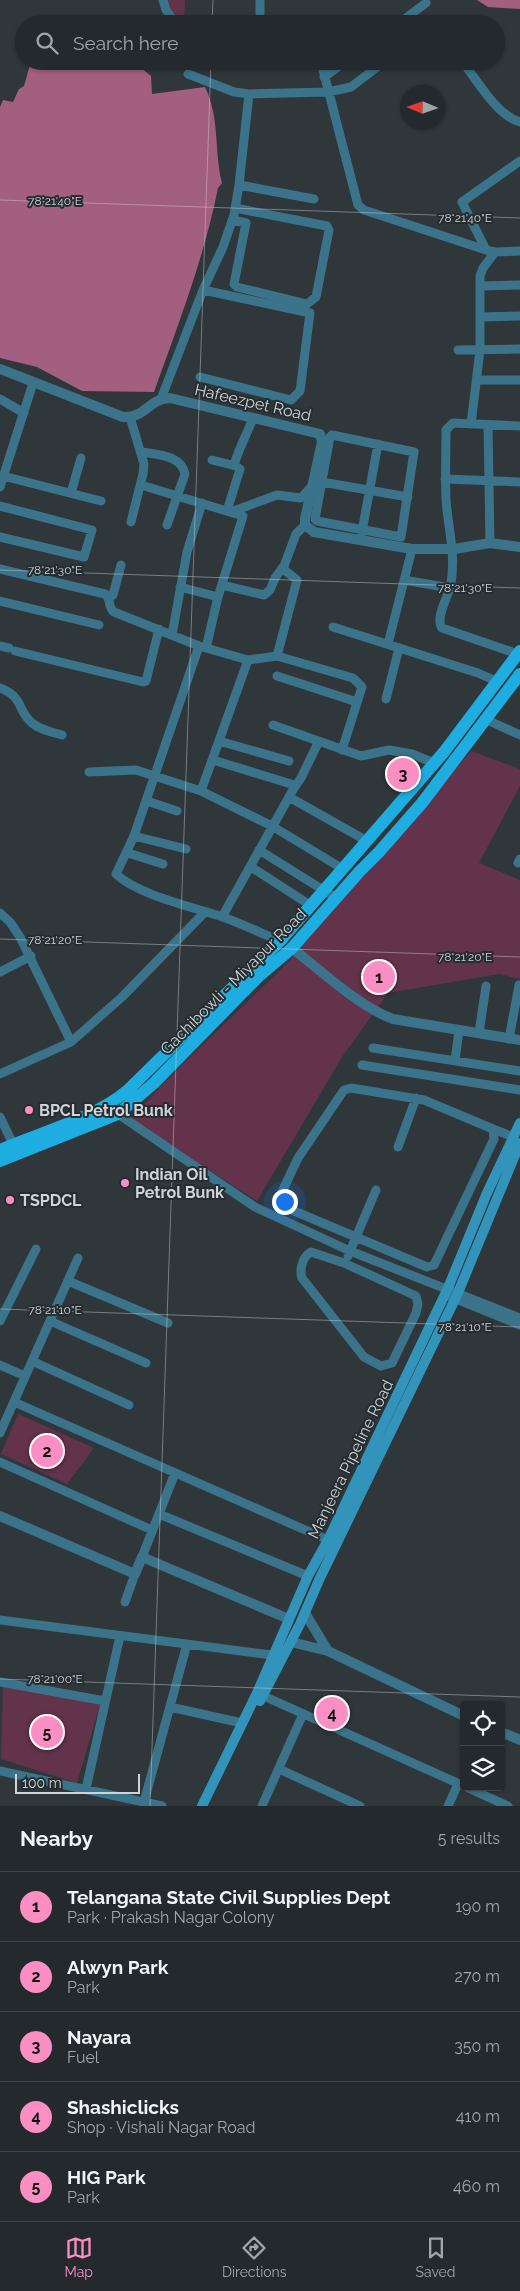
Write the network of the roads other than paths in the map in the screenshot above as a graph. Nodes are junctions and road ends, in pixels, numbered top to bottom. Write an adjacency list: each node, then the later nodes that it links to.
1 (163, 0): 4 (street)
2 (260, 0): 5 (street)
3 (426, 3): 6 (street)
4 (170, 15)
5 (260, 15)
6 (410, 15)
7 (323, 70): 12 (street)
8 (334, 70): 12 (street)
9 (374, 70): 13 (street)
10 (469, 70): 15 (street)
11 (188, 74): 14 (street)
12 (324, 77): 13 (street)
13 (328, 92): 14 (street); 21 (street)
14 (248, 94): 17 (street)
15 (520, 122)
16 (520, 161): 21 (street)
17 (239, 185): 18 (street); 19 (street)
18 (314, 199)
19 (235, 208): 20 (street); 20 (street)
20 (233, 220): 25 (street)
21 (491, 251): 22 (street); 24 (street)
22 (520, 251)
23 (520, 285): 24 (street)
24 (480, 286): 27 (street)
25 (203, 290): 32 (street); 37 (street)
26 (520, 316): 27 (street)
27 (480, 317): 30 (street)
28 (520, 349): 30 (street)
29 (458, 350): 30 (street)
30 (480, 350): 33 (street)
31 (0, 369): 35 (street)
32 (200, 377)
33 (477, 380): 34 (street); 41 (street)
34 (520, 380)
35 (33, 383): 38 (street); 39 (street)
36 (0, 398): 38 (street)
37 (161, 399): 39 (street); 40 (street, Hafeezpet Road)
38 (24, 413): 49 (street)
39 (130, 417): 45 (street)
40 (253, 418): 48 (street); 56 (street, Hafeezpet Road)
41 (471, 424): 42 (street); 50 (street)
42 (488, 425): 43 (street); 51 (street)
43 (520, 426)
44 (378, 444): 52 (street); 57 (street); 60 (street)
45 (142, 452): 54 (street); 59 (street)
46 (81, 458): 58 (street)
47 (212, 460): 48 (street)
48 (234, 465): 64 (street)
49 (4, 476): 55 (street); 58 (street)
50 (445, 479): 51 (street); 74 (street)
51 (490, 481): 53 (street); 71 (street)
52 (322, 482): 57 (street); 68 (street)
53 (520, 482)
54 (141, 485): 59 (street); 65 (street)
55 (0, 487)
56 (312, 487): 64 (street); 67 (street, Hafeezpet Road)
57 (370, 490): 60 (street); 69 (street)
58 (71, 493): 61 (street)
59 (178, 496): 62 (street); 66 (street)
60 (408, 497): 69 (street)
61 (101, 500)
62 (202, 503): 64 (street); 80 (street)
63 (0, 506): 70 (street)
64 (229, 512): 79 (street)
65 (130, 522)
66 (166, 525)
67 (305, 525): 68 (street); 76 (street)
68 (318, 528): 69 (street)
69 (362, 536): 73 (street)
70 (0, 537)
71 (490, 543): 72 (street); 74 (street)
72 (520, 547)
73 (412, 548): 74 (street); 78 (street)
74 (454, 549): 81 (street)
75 (121, 565): 83 (street)
76 (282, 568): 79 (street); 94 (street)
77 (0, 569): 83 (street)
78 (404, 580): 81 (street); 89 (street)
79 (222, 585): 82 (street)
80 (180, 587): 82 (street); 88 (street)
81 (450, 588): 93 (street)
82 (218, 597): 90 (street)
83 (109, 598): 87 (street)
84 (0, 601): 85 (street)
85 (99, 625)
86 (333, 627): 89 (street)
87 (159, 629): 88 (street); 91 (street)
88 (172, 635): 90 (street)
89 (388, 644): 92 (street)
90 (203, 647): 95 (street); 113 (street)
91 (8, 648)
92 (399, 648): 98 (street); 100 (street)
93 (519, 652): 98 (main road)
94 (277, 656): 95 (street); 101 (street)
95 (248, 660): 106 (street)
96 (520, 674): 102 (main road, Gachibowli - Miyapur Road)
97 (277, 676): 101 (street)
98 (496, 681): 111 (main road)
99 (0, 688): 104 (street)
100 (386, 699)
101 (357, 702): 108 (street)
102 (485, 719): 105 (street); 129 (main road, Gachibowli - Miyapur Road)
103 (273, 724): 107 (street)
104 (62, 735)
105 (520, 735)
106 (219, 741): 109 (street); 110 (street)
107 (319, 741): 108 (street); 114 (street)
108 (342, 750): 111 (street)
109 (212, 760): 114 (street); 115 (street)
110 (290, 761)
111 (434, 763): 121 (main road)
112 (89, 772): 113 (street)
113 (156, 776): 115 (street); 117 (street)
114 (294, 788): 116 (street)
115 (202, 791): 119 (street)
116 (289, 797): 119 (street); 121 (street)
117 (147, 801): 118 (street); 120 (street)
118 (177, 811)
119 (272, 826): 123 (street); 127 (street)
120 (134, 836): 122 (street); 124 (street)
121 (367, 840): 127 (main road)
122 (186, 849)
123 (260, 850): 126 (street); 128 (street)
124 (128, 853): 125 (street); 131 (street)
125 (163, 864)
126 (251, 866): 130 (street); 133 (street)
127 (343, 869): 128 (main road)
128 (325, 889): 129 (street); 130 (main road)
129 (336, 898): 135 (main road, Gachibowli - Miyapur Road)
130 (310, 905): 134 (main road)
131 (204, 912): 133 (street); 146 (street)
132 (0, 913): 136 (street)
133 (222, 917): 134 (street)
134 (280, 941): 140 (main road)
135 (292, 948): 140 (main road, Gachibowli - Miyapur Road); 142 (street)
136 (30, 956): 137 (street); 146 (street)
137 (0, 972)
138 (519, 985): 141 (street)
139 (486, 986): 143 (street)
140 (241, 987): 154 (main road, Gachibowli - Miyapur Road); 159 (main road)
141 (518, 1007): 144 (street)
142 (460, 1030): 143 (street); 148 (street)
143 (478, 1033): 144 (street)
144 (509, 1039): 145 (street)
145 (520, 1040)
146 (71, 1042): 151 (street)
147 (373, 1048): 148 (street)
148 (455, 1061): 150 (street)
149 (362, 1065): 152 (street)
150 (520, 1071)
151 (0, 1074)
152 (520, 1090)
153 (416, 1098): 157 (street); 160 (street); 164 (street)
154 (118, 1114): 162 (main road, Gachibowli - Miyapur Road); 166 (street)
155 (0, 1118): 159 (street)
156 (520, 1123): 158 (main road, Manjeera Pipeline Road)
157 (494, 1129): 158 (street); 164 (street)
158 (517, 1140): 170 (main road, Manjeera Pipeline Road)
159 (13, 1144): 161 (main road)
160 (398, 1147)
161 (0, 1150)
162 (0, 1162)
163 (376, 1190): 164 (street)
164 (356, 1237): 166 (street)
165 (36, 1249): 172 (street)
166 (350, 1251): 168 (street); 170 (street)
167 (78, 1258): 169 (street)
168 (344, 1264): 168 (street)
169 (68, 1281): 173 (street); 174 (street)
170 (450, 1292): 171 (street); 175 (street); 185 (main road, Manjeera Pipeline Road)
171 (520, 1318)
172 (0, 1321)
173 (50, 1321): 176 (street); 177 (street)
174 (168, 1323)
175 (520, 1325)
176 (32, 1361): 179 (street); 181 (street)
177 (146, 1363)
178 (0, 1365): 179 (street)
179 (25, 1376): 180 (street)
180 (14, 1402): 182 (street); 184 (street)
181 (129, 1405)
182 (0, 1433)
183 (0, 1462): 188 (street)
184 (175, 1473): 186 (street); 189 (street)
185 (354, 1496): 189 (main road, Manjeera Pipeline Road); 194 (main road, Manjeera Pipeline Road)
186 (159, 1514): 188 (street); 192 (street)
187 (0, 1516): 191 (street)
188 (152, 1530): 190 (street)
189 (328, 1540): 192 (main road, Manjeera Pipeline Road)
190 (142, 1557): 191 (street); 195 (street)
191 (135, 1574): 193 (street)
192 (308, 1576): 195 (main road, Manjeera Pipeline Road)
193 (126, 1602)
194 (305, 1613): 198 (main road, Manjeera Pipeline Road); 200 (street)
195 (289, 1619): 201 (main road, Manjeera Pipeline Road)
196 (0, 1620): 197 (street)
197 (120, 1636): 199 (street); 204 (street)
198 (291, 1642): 200 (street); 203 (main road, Manjeera Pipeline Road)
199 (187, 1644): 201 (street); 205 (street)
200 (328, 1651): 207 (street)
201 (272, 1655): 203 (main road, Manjeera Pipeline Road)
202 (0, 1682): 204 (street)
203 (260, 1694): 206 (street); 208 (main road, Manjeera Pipeline Road); 220 (main road, Manjeera Pipeline Road)
204 (106, 1701): 214 (street)
205 (170, 1707): 208 (street); 217 (street)
206 (303, 1714): 211 (street); 213 (street)
207 (460, 1714)
208 (242, 1723): 219 (main road, Manjeera Pipeline Road)
209 (505, 1734): 210 (street)
210 (520, 1740)
211 (279, 1769): 221 (street); 222 (street)
212 (0, 1771): 214 (street)
213 (460, 1785)
214 (86, 1789): 217 (street)
215 (460, 1790): 223 (street)
216 (474, 1791): 224 (street)
217 (144, 1802): 218 (street)
218 (162, 1806)
219 (202, 1806)
220 (209, 1806)
221 (262, 1806)
222 (360, 1806)
223 (448, 1806)
224 (508, 1806)

